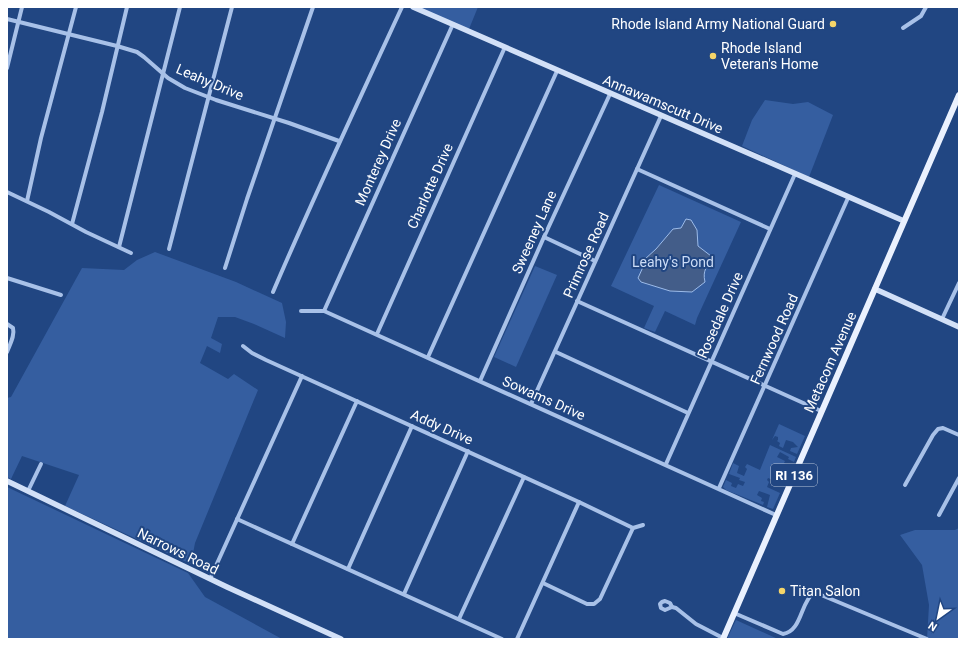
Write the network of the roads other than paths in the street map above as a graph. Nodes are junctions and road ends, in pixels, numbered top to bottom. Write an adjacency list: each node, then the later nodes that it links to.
1 (22, 7): 11 (street)
2 (76, 7): 14 (street)
3 (127, 7): 15 (street)
4 (180, 7): 19 (street)
5 (232, 7): 22 (street)
6 (313, 7): 24 (street)
7 (402, 7): 25 (street)
8 (413, 7): 12 (street, Annawamscutt Drive)
9 (926, 7): 13 (street)
10 (7, 19): 11 (street, Leahy Drive)
11 (19, 22): 14 (street, Leahy Drive); 17 (street)
12 (453, 24): 16 (street, Annawamscutt Drive); 47 (street, Monterey Drive)
13 (902, 28)
14 (68, 34): 15 (street, Leahy Drive); 30 (street)
15 (117, 46): 19 (street, Leahy Drive); 32 (street)
16 (505, 47): 18 (street, Annawamscutt Drive); 51 (street, Charlotte Drive)
17 (7, 68)
18 (557, 71): 20 (street, Annawamscutt Drive); 55 (street)
19 (163, 73): 22 (street, Leahy Drive); 35 (street)
20 (610, 94): 23 (street, Annawamscutt Drive); 34 (street, Sweeney Lane)
21 (959, 95): 31 (main road, Metacom Avenue / RI 136)
22 (210, 97): 24 (street, Leahy Drive); 36 (street)
23 (661, 116): 26 (street, Primrose Road); 27 (street, Annawamscutt Drive)
24 (275, 119): 25 (street, Leahy Drive); 39 (street)
25 (339, 141): 43 (street)
26 (637, 169): 33 (street); 38 (street, Primrose Road)
27 (795, 174): 29 (street, Annawamscutt Drive); 33 (street, Rosedale Drive)
28 (7, 192): 30 (street)
29 (848, 198): 31 (street, Annawamscutt Drive); 59 (street, Fernwood Road)
30 (27, 201): 32 (street)
31 (904, 221): 42 (main road, Metacom Avenue / RI 136)
32 (72, 224): 35 (street)
33 (770, 229): 56 (street, Rosedale Drive)
34 (544, 237): 38 (street); 58 (street, Sweeney Lane)
35 (119, 247): 37 (street)
36 (169, 249)
37 (131, 253)
38 (595, 260): 45 (street, Primrose Road)
39 (225, 268)
40 (7, 278): 44 (street)
41 (959, 283): 48 (street)
42 (875, 289): 48 (street); 62 (main road, Metacom Avenue / RI 136)
43 (273, 292)
44 (61, 294)
45 (577, 301): 54 (street, Primrose Road); 56 (street)
46 (301, 311): 47 (street, Sowams Drive)
47 (324, 311): 51 (street, Sowams Drive)
48 (942, 320): 50 (street)
49 (7, 324): 53 (street)
50 (959, 327)
51 (377, 334): 55 (street, Sowams Drive)
52 (244, 346): 57 (street, Addy Drive)
53 (7, 352)
54 (556, 352): 61 (street, Primrose Road); 63 (street)
55 (428, 357): 58 (street, Sowams Drive)
56 (711, 361): 59 (street); 63 (street, Rosedale Drive)
57 (302, 376): 60 (street, Addy Drive); 78 (street)
58 (480, 381): 61 (street, Sowams Drive)
59 (765, 386): 62 (street); 73 (street, Fernwood Road)
60 (357, 401): 64 (street, Addy Drive); 81 (street)
61 (531, 404): 68 (street, Sowams Drive)
62 (821, 411): 76 (main road, Metacom Avenue / RI 136)
63 (688, 413): 68 (street, Rosedale Drive)
64 (412, 426): 66 (street, Addy Drive); 82 (street)
65 (959, 435): 72 (street)
66 (468, 451): 69 (street, Addy Drive); 85 (street)
67 (41, 464): 74 (street)
68 (666, 464): 73 (street, Sowams Drive)
69 (524, 477): 75 (street, Addy Drive); 88 (street)
70 (959, 478): 77 (street)
71 (7, 481): 74 (street, Narrows Road)
72 (905, 485)
73 (719, 488): 76 (street, Sowams Drive)
74 (28, 491): 83 (street, Narrows Road)
75 (579, 502): 80 (street, Addy Drive); 84 (street)
76 (776, 515): 87 (main road, Metacom Avenue / RI 136)
77 (939, 515)
78 (237, 519): 81 (street); 83 (street)
79 (643, 526): 80 (street)
80 (633, 528): 84 (street)
81 (292, 544): 82 (street)
82 (348, 569): 85 (street)
83 (210, 579): 90 (street, Narrows Road)
84 (543, 583): 92 (street)
85 (404, 594): 88 (street)
86 (672, 607): 89 (street)
87 (734, 613): 89 (main road, Metacom Avenue / RI 136); 93 (street)
88 (459, 619): 91 (street)
89 (723, 638)
90 (340, 639)
91 (502, 639)
92 (517, 639)
93 (927, 639)

